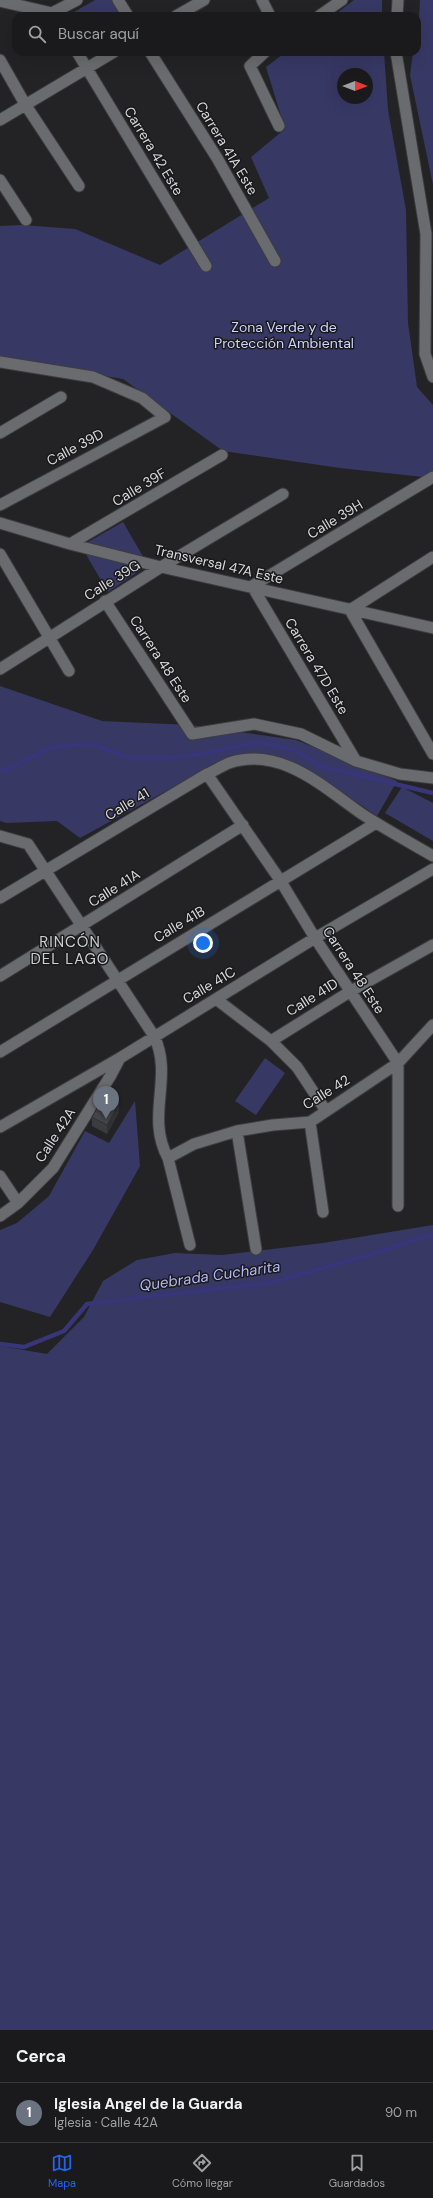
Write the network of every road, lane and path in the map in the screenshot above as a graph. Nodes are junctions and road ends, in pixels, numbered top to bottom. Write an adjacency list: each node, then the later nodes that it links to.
1 (77, 0): 9 (street)
2 (118, 0): 10 (street)
3 (204, 0): 11 (street)
4 (262, 0): 12 (street)
5 (342, 0): 13 (street)
6 (398, 0): 14 (street)
7 (0, 1): 8 (street)
8 (42, 12)
9 (58, 12)
10 (126, 12)
11 (183, 12)
12 (268, 12)
13 (325, 12)
14 (397, 12)
15 (80, 56): 21 (street, Carrera 42 Este)
16 (107, 56): 21 (street)
17 (153, 56): 28 (street, Carrera 41A Este)
18 (261, 56): 24 (street)
19 (397, 56): 31 (street)
20 (0, 60): 22 (street)
21 (87, 68): 22 (street); 29 (street, Carrera 42 Este)
22 (25, 104): 23 (street); 26 (street)
23 (0, 120)
24 (279, 126)
25 (0, 180): 27 (street)
26 (79, 186)
27 (26, 220)
28 (275, 261)
29 (206, 266)
30 (1, 363): 37 (street, Calle 39D)
31 (433, 378)
32 (61, 397): 33 (street)
33 (0, 433)
34 (222, 454): 39 (street, Calle 39F)
35 (433, 477): 43 (street, Calle 39H)
36 (283, 494): 42 (street, Calle 39G)
37 (0, 505)
38 (0, 523): 39 (street, Transversal 47A Este)
39 (70, 544): 42 (street, Transversal 47A Este)
40 (0, 554): 47 (street)
41 (433, 556): 45 (street)
42 (161, 567): 43 (street, Transversal 47A Este); 44 (street, Calle 39G)
43 (252, 586): 45 (street, Transversal 47A Este); 51 (street, Carrera 47D Este)
44 (105, 601): 47 (street, Calle 39G); 51 (street, Carrera 48 Este)
45 (350, 610): 46 (street, Transversal 47A Este); 50 (street)
46 (433, 628)
47 (51, 637): 48 (street, Calle 39G); 49 (street)
48 (0, 669)
49 (69, 671)
50 (433, 754)
51 (356, 761): 53 (street)
52 (207, 774): 54 (street, Calle 41); 55 (street, Carrera 48 Este); 59 (street, Calle 41)
53 (433, 778)
54 (376, 823): 57 (street); 60 (street, Calle 41B)
55 (243, 825): 60 (street, Carrera 48 Este); 62 (street, Calle 41A)
56 (0, 836): 59 (street)
57 (433, 856)
58 (433, 869): 63 (street, Calle 41C)
59 (46, 871): 61 (street, Calle 41); 62 (street)
60 (280, 880): 63 (street, Carrera 48 Este); 66 (street, Calle 41B)
61 (0, 898)
62 (82, 926): 65 (street, Calle 41A); 66 (street)
63 (315, 938): 67 (street, Carrera 48 Este); 68 (street, Calle 41C)
64 (433, 945): 67 (street, Calle 41D)
65 (0, 976)
66 (118, 979): 70 (street); 72 (street, Calle 41B)
67 (351, 991): 71 (street, Calle 41D); 74 (street, Carrera 48 Este)
68 (216, 999): 70 (street, Calle 41C); 71 (street)
69 (433, 1025): 74 (street, Calle 42)
70 (154, 1036): 73 (street, Calle 41C); 79 (street)
71 (271, 1041): 75 (street)
72 (0, 1052)
73 (120, 1058): 77 (street, Calle 41C); 81 (street, Calle 42A)
74 (398, 1063): 75 (street, Calle 42); 82 (street)
75 (326, 1111): 76 (street, Calle 42)
76 (310, 1122): 78 (street, Calle 42); 83 (street)
77 (0, 1126)
78 (236, 1131): 79 (street, Calle 42); 86 (street)
79 (168, 1158): 85 (street)
80 (0, 1176): 81 (street)
81 (18, 1203): 84 (street, Calle 42A)
82 (398, 1206)
83 (324, 1212)
84 (0, 1216)
85 (190, 1245)
86 (256, 1249)

